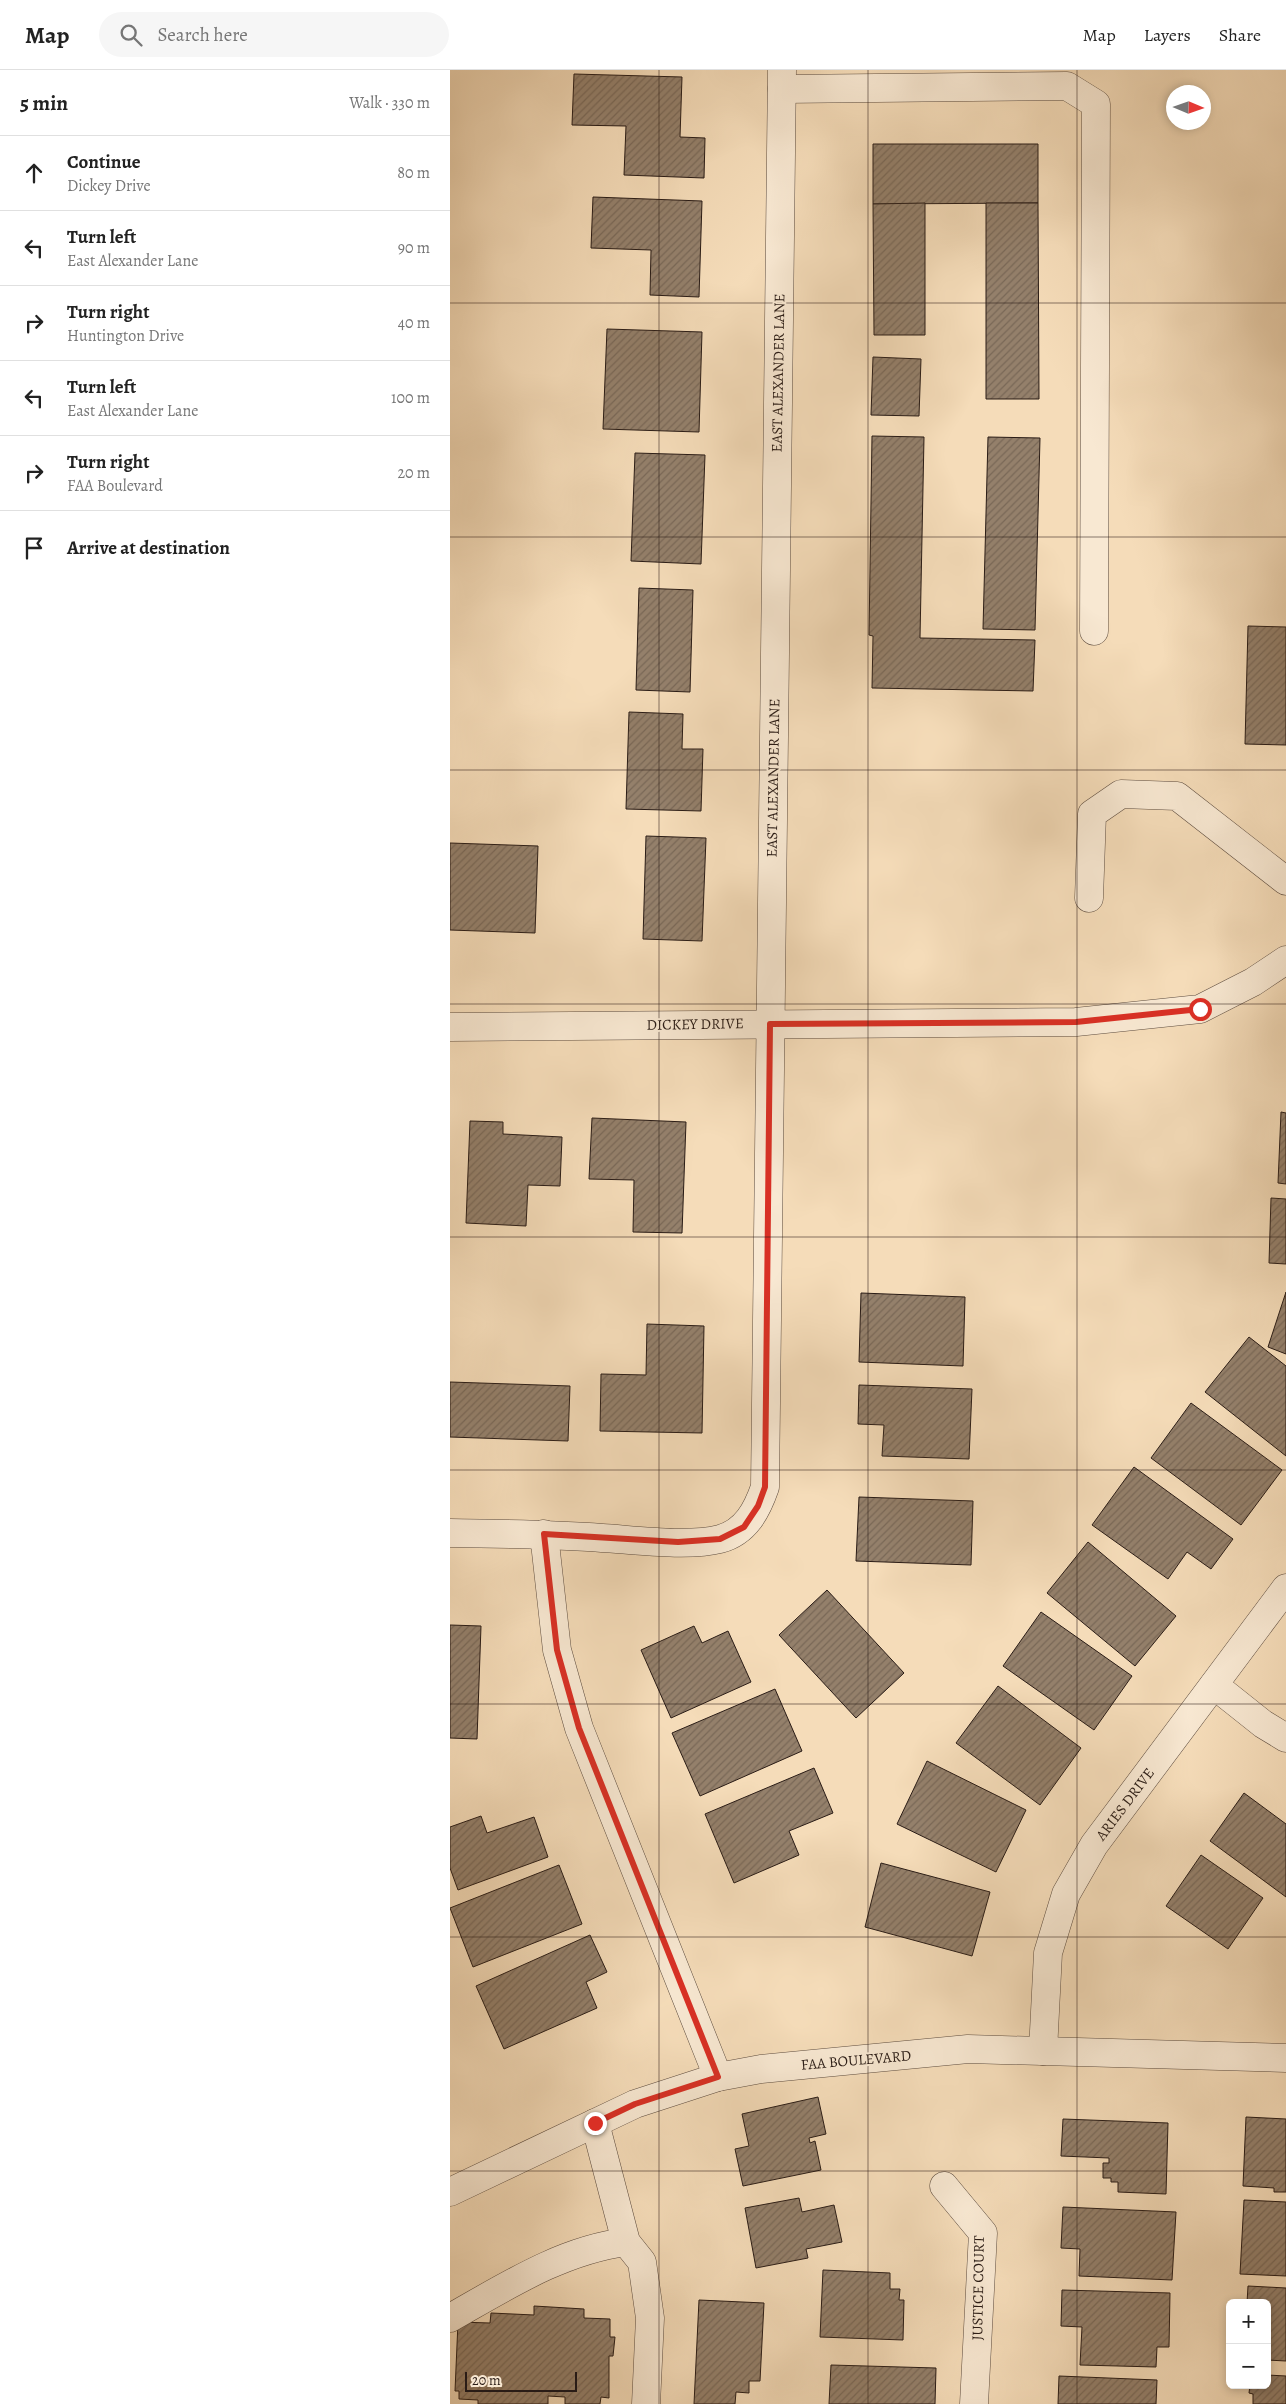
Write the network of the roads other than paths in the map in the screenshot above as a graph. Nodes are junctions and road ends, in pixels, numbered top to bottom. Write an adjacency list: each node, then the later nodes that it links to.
1 (782, 79): 2 (street); 6 (street, EAST ALEXANDER LANE)
2 (1094, 631)
3 (1286, 881): 4 (street)
4 (1089, 898)
5 (1286, 960): 6 (street, DICKEY DRIVE)
6 (770, 1024): 7 (street, DICKEY DRIVE); 9 (street, EAST ALEXANDER LANE)
7 (450, 1027)
8 (450, 1533): 9 (street)
9 (544, 1534): 15 (street)
10 (1286, 1588): 11 (street, ARIES DRIVE)
11 (1214, 1685): 12 (street); 13 (street, ARIES DRIVE)
12 (1286, 1738)
13 (1043, 2051): 14 (street, FAA BOULEVARD); 15 (street, FAA BOULEVARD)
14 (1286, 2058)
15 (718, 2077): 16 (street, FAA BOULEVARD)
16 (595, 2123): 18 (street, FAA BOULEVARD); 19 (street)
17 (944, 2186): 22 (street, JUSTICE COURT)
18 (450, 2192)
19 (626, 2242): 20 (street); 21 (street)
20 (450, 2318)
21 (646, 2404)
22 (974, 2404)

